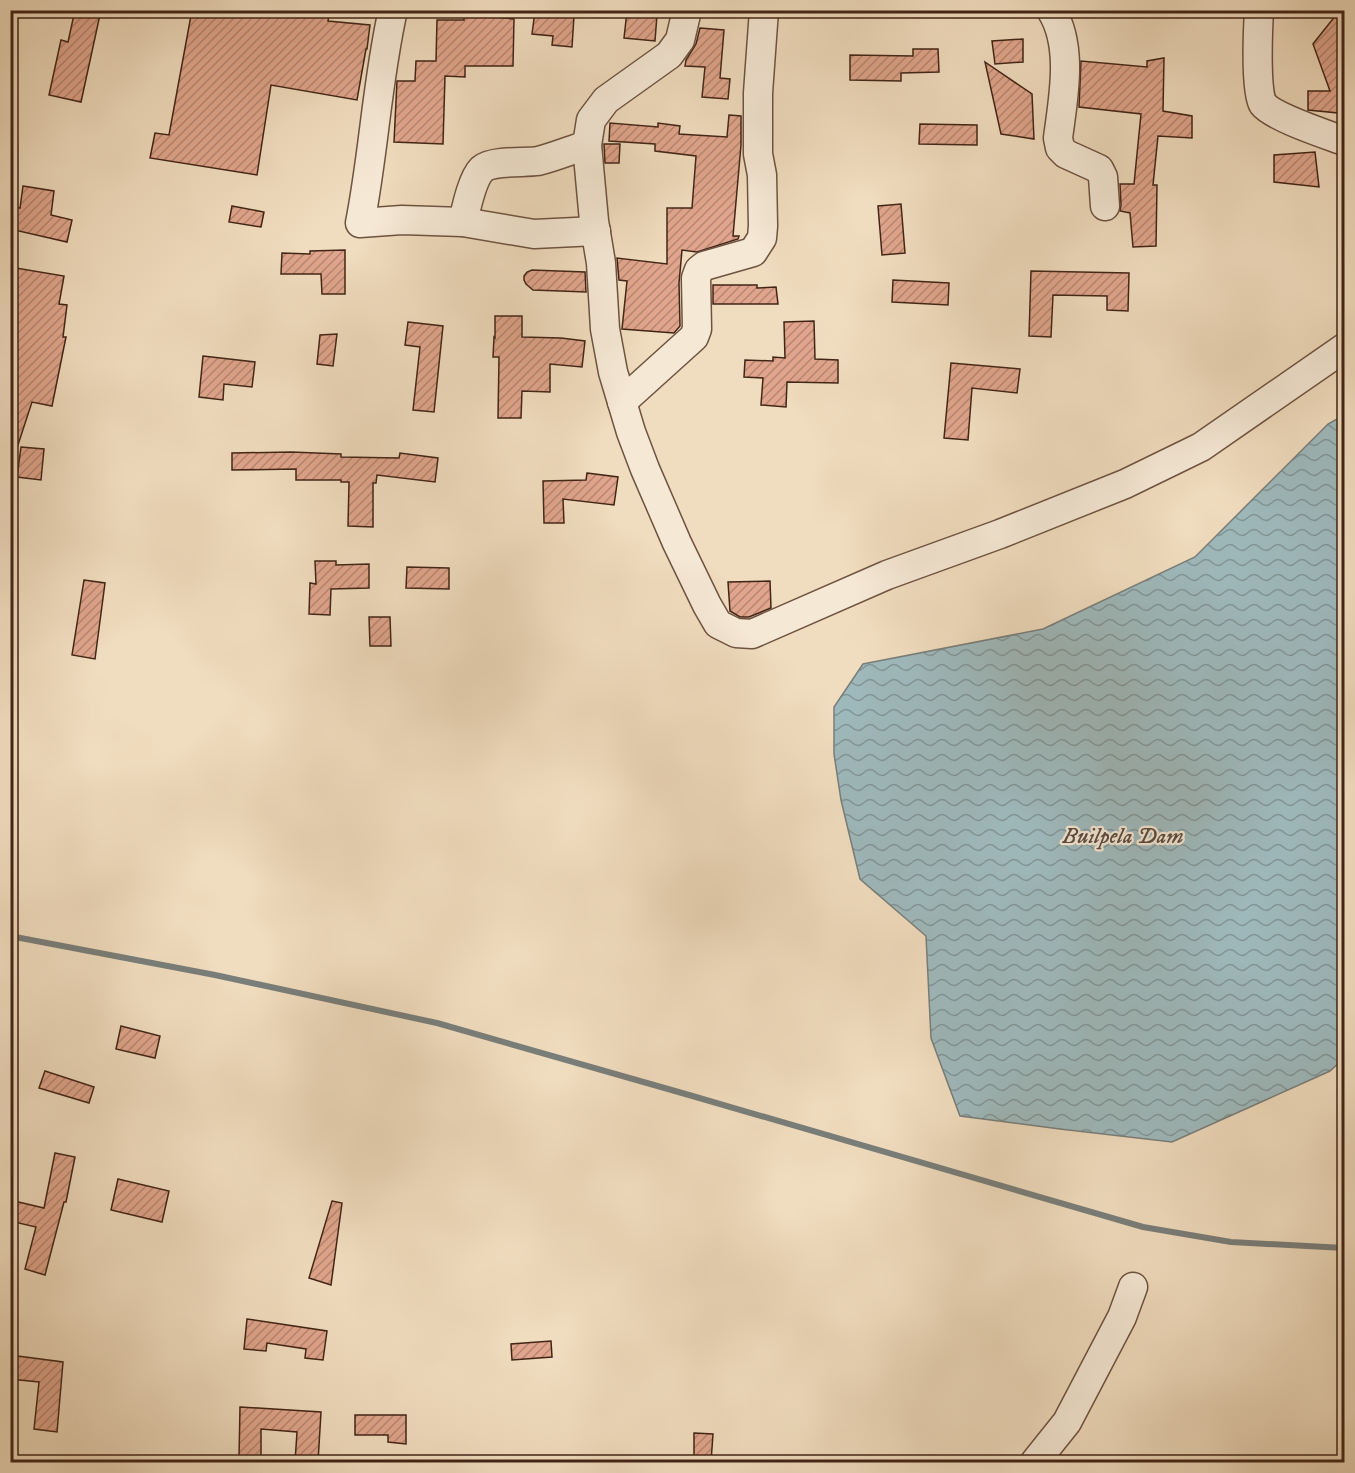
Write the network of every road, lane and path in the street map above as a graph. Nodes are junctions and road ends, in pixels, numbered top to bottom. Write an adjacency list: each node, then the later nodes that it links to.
1 (393, 10): 9 (street)
2 (687, 10): 7 (street)
3 (764, 10): 12 (street)
4 (1051, 10): 8 (street)
5 (1258, 10): 6 (street)
6 (1344, 141)
7 (587, 145): 9 (street); 10 (street)
8 (1105, 206)
9 (463, 222): 10 (street)
10 (596, 231): 12 (street)
11 (1344, 348): 12 (street)
12 (622, 402)
13 (1133, 1287): 14 (street)
14 (1035, 1462)

